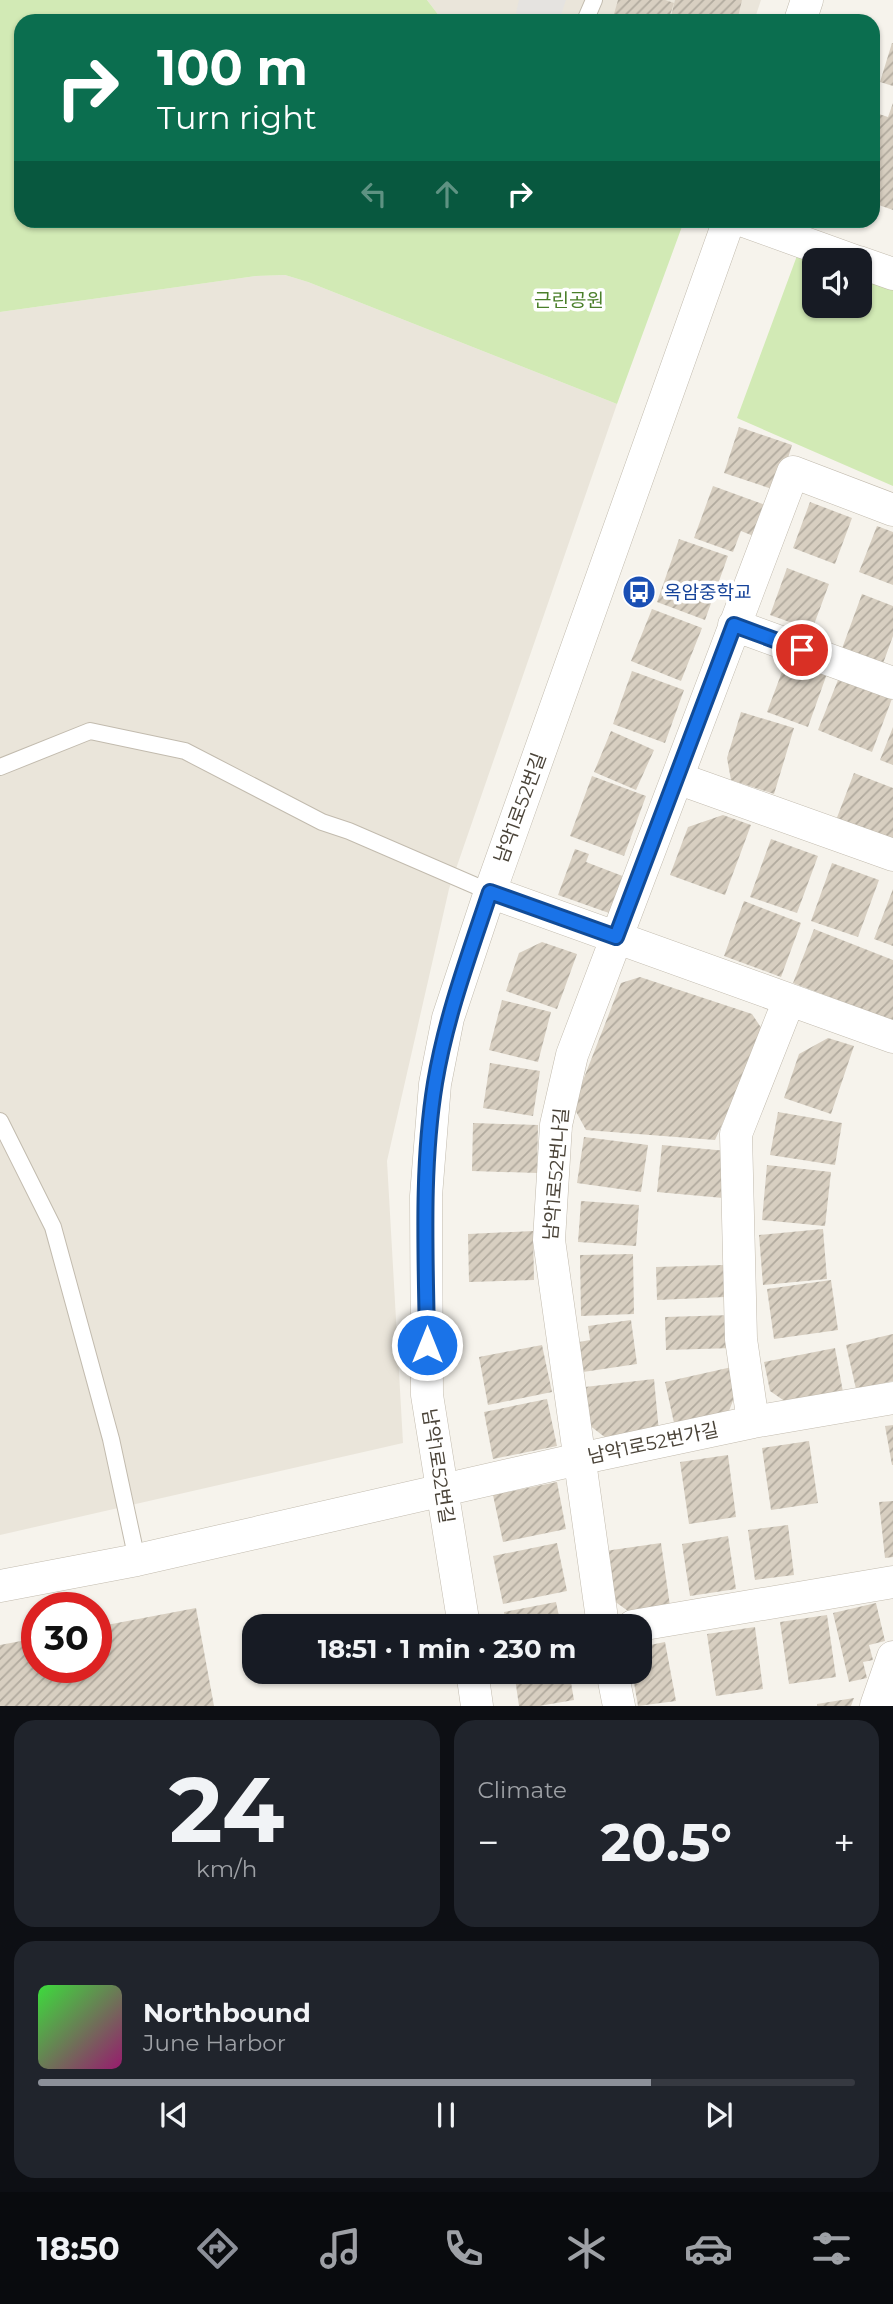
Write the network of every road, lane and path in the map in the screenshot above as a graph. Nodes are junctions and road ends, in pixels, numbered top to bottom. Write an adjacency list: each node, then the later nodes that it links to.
1 (726, 228): 12 (street, 남악1로52번길)
2 (764, 228): 3 (street)
3 (820, 248)
4 (872, 266): 5 (street)
5 (893, 274)
6 (893, 510): 7 (street, 남악1로52번나길)
7 (734, 625): 8 (street); 10 (street, 남악1로52번나길)
8 (893, 683)
9 (0, 767): 12 (lane)
10 (677, 778): 11 (street); 13 (street, 남악1로52번나길)
11 (893, 855)
12 (490, 892): 13 (street); 20 (street, 남악1로52번길)
13 (616, 937): 14 (street); 19 (street, 남악1로52번나길)
14 (789, 1000): 15 (street); 18 (street)
15 (893, 1037)
16 (0, 1121): 21 (lane)
17 (893, 1398): 18 (street, 남악1로52번가길)
18 (752, 1422): 19 (street, 남악1로52번가길)
19 (579, 1459): 20 (street); 25 (street, 남악1로52번가길)
20 (442, 1491): 21 (street); 24 (street, 남악1로52번길)
21 (137, 1560): 23 (street)
22 (893, 1582): 26 (street)
23 (0, 1586)
24 (462, 1614)
25 (601, 1614)
26 (652, 1623)
27 (893, 1657): 32 (street)
28 (474, 1684): 30 (street)
29 (615, 1684): 31 (street)
30 (477, 1706)
31 (619, 1706)
32 (876, 1706)

